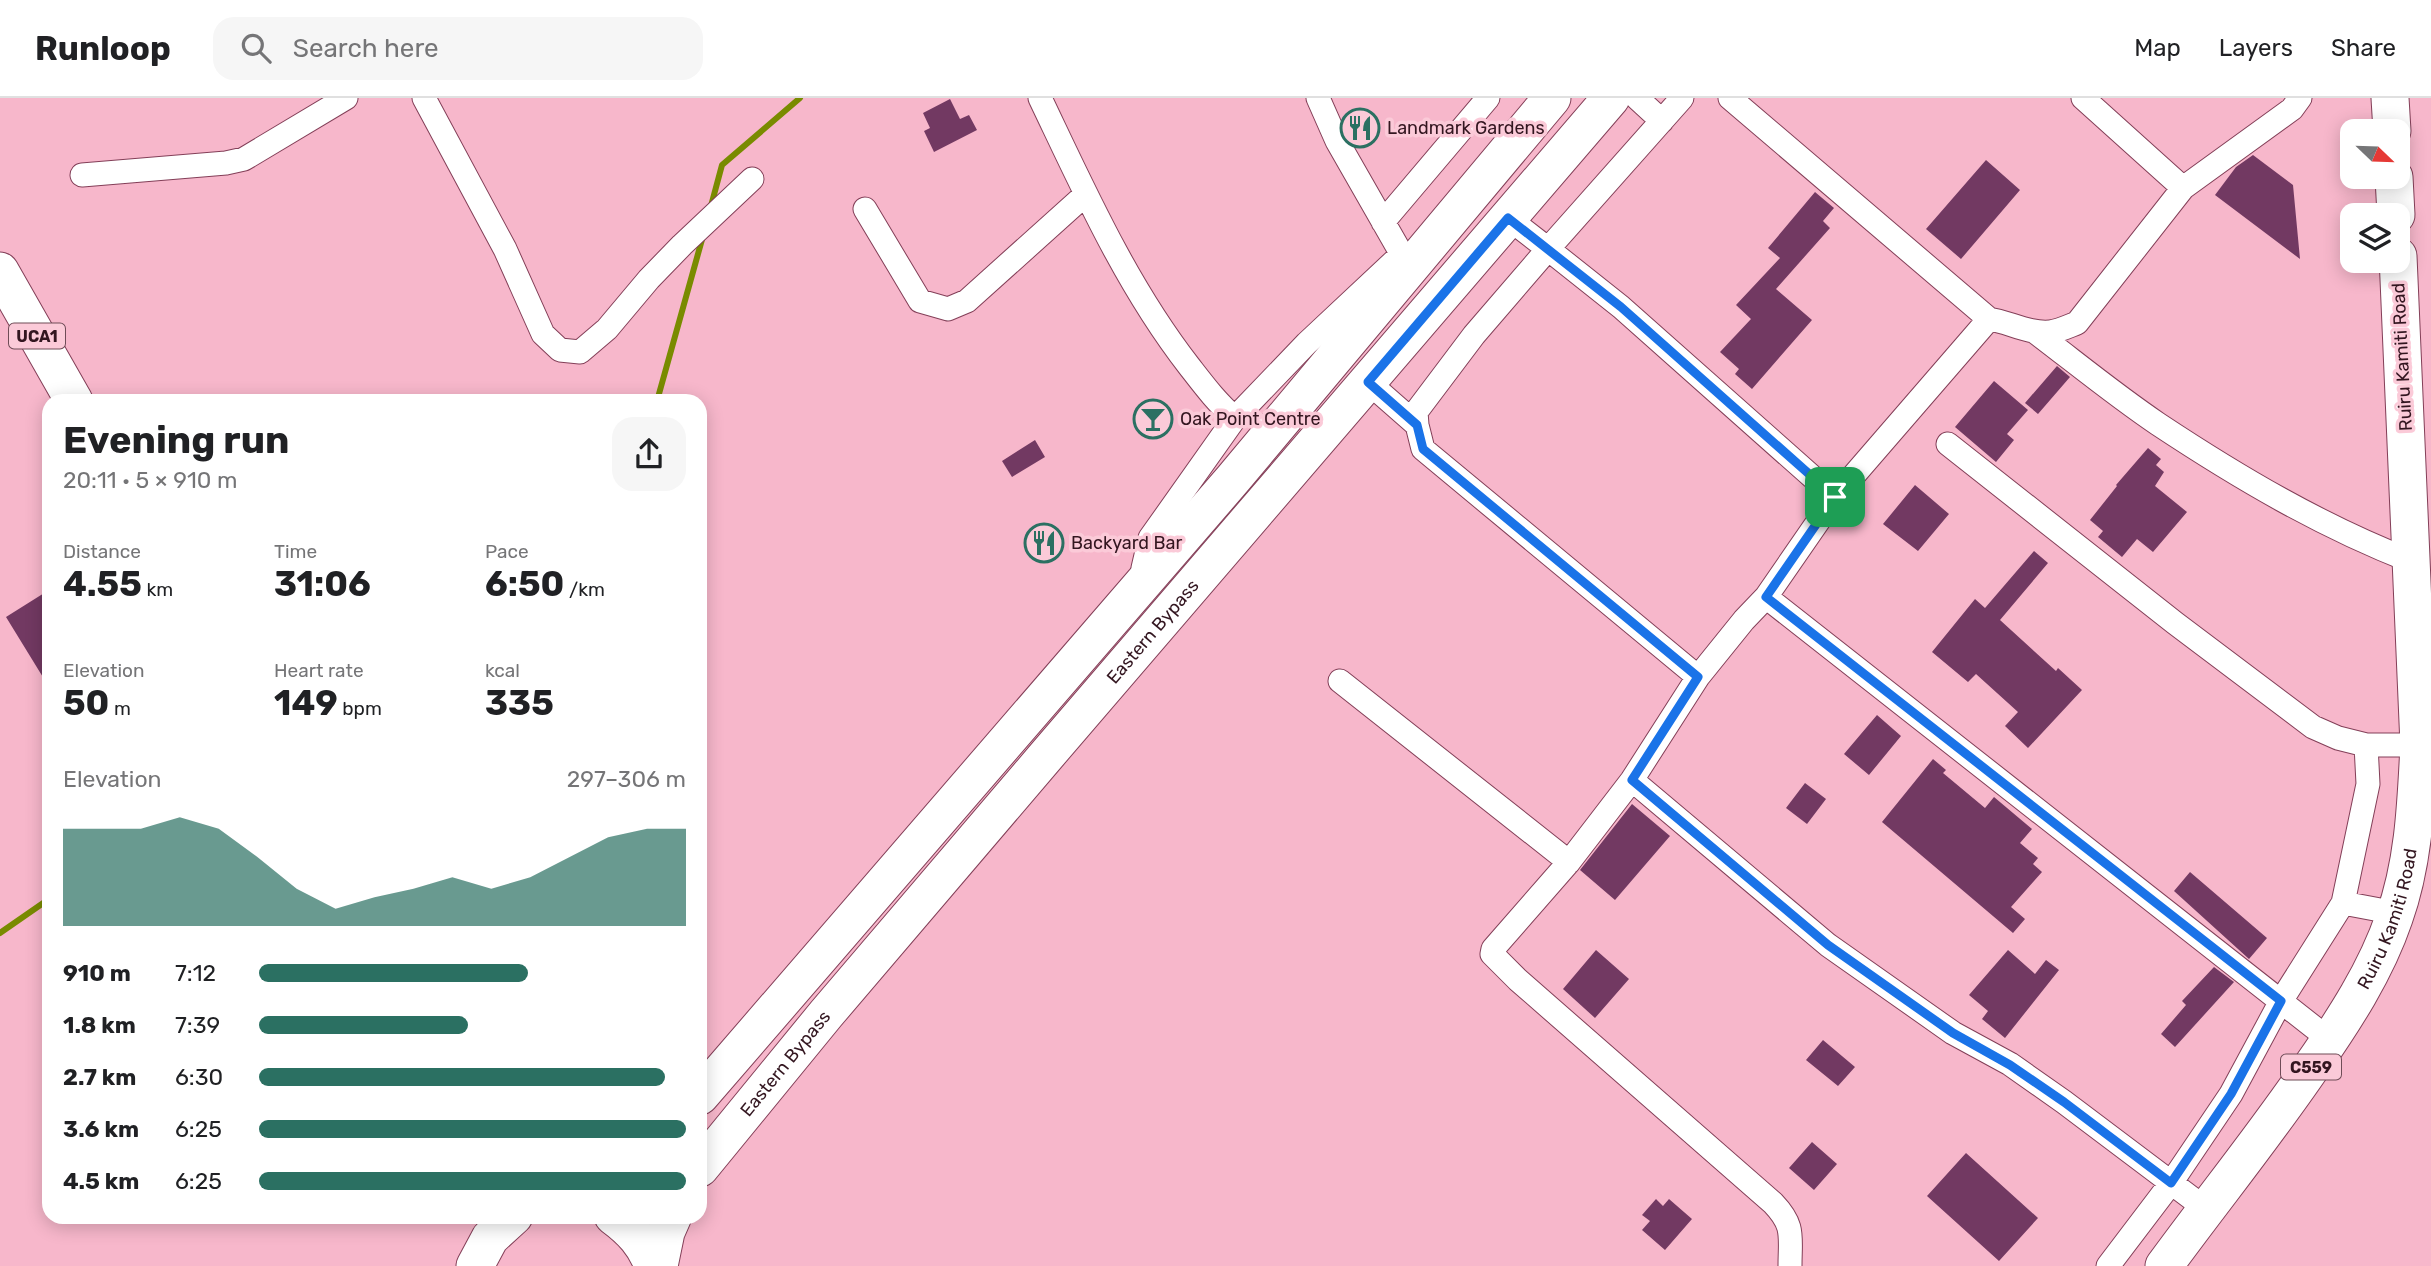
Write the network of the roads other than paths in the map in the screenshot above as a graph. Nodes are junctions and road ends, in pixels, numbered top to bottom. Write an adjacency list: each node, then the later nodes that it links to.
1 (346, 98): 16 (street)
2 (424, 98): 17 (street)
3 (1040, 98): 19 (street)
4 (1318, 98): 22 (street)
5 (1488, 98): 22 (street)
6 (1552, 98): 24 (main road)
7 (1611, 98): 21 (main road, Eastern Bypass)
8 (1637, 98): 15 (street)
9 (1682, 98): 15 (street)
10 (1730, 98): 27 (street)
11 (2084, 98): 18 (street)
12 (2300, 98): 18 (street)
13 (2390, 98): 14 (main road)
14 (2391, 119)
15 (1662, 121): 23 (street)
16 (82, 175)
17 (752, 179)
18 (2183, 188): 28 (street)
19 (1086, 194): 20 (street); 31 (street)
20 (865, 209)
21 (1508, 218): 23 (street); 29 (main road, Eastern Bypass)
22 (1383, 222): 24 (street)
23 (1548, 249): 32 (street); 34 (street)
24 (1406, 261): 31 (street); 36 (main road)
25 (0, 271): 30 (main road, UCA1)
26 (2399, 273): 35 (main road, Ruiru Kamiti Road / C559)
27 (1989, 319): 28 (street); 34 (street)
28 (2034, 331): 35 (street)
29 (1368, 382): 32 (street); 49 (main road, Eastern Bypass)
30 (70, 394)
31 (1235, 418): 36 (street)
32 (1417, 425): 38 (street)
33 (1948, 444): 40 (street)
34 (1835, 497): 37 (street)
35 (2411, 561): 41 (main road, Ruiru Kamiti Road / C559)
36 (1145, 582): 48 (main road)
37 (1766, 597): 38 (street); 46 (street)
38 (1698, 677): 42 (street)
39 (1340, 681): 43 (street)
40 (2366, 745): 41 (street); 44 (street)
41 (2419, 746): 45 (main road, Ruiru Kamiti Road / C559)
42 (1632, 780): 43 (street); 50 (street)
43 (1569, 862): 59 (street)
44 (2343, 903): 45 (street); 46 (street)
45 (2396, 913): 47 (main road, Ruiru Kamiti Road / C559)
46 (2281, 1001): 47 (street); 50 (street)
47 (2330, 1040): 51 (main road, Ruiru Kamiti Road / C559)
48 (707, 1088)
49 (707, 1159)
50 (2171, 1183): 51 (street); 60 (street)
51 (2206, 1209): 61 (main road, Ruiru Kamiti Road / C559)
52 (477, 1224): 56 (main road)
53 (505, 1224): 56 (main road)
54 (623, 1224): 57 (main road)
55 (670, 1224): 58 (main road)
56 (475, 1265)
57 (653, 1266)
58 (659, 1266)
59 (1790, 1266)
60 (2108, 1266)
61 (2164, 1266)

